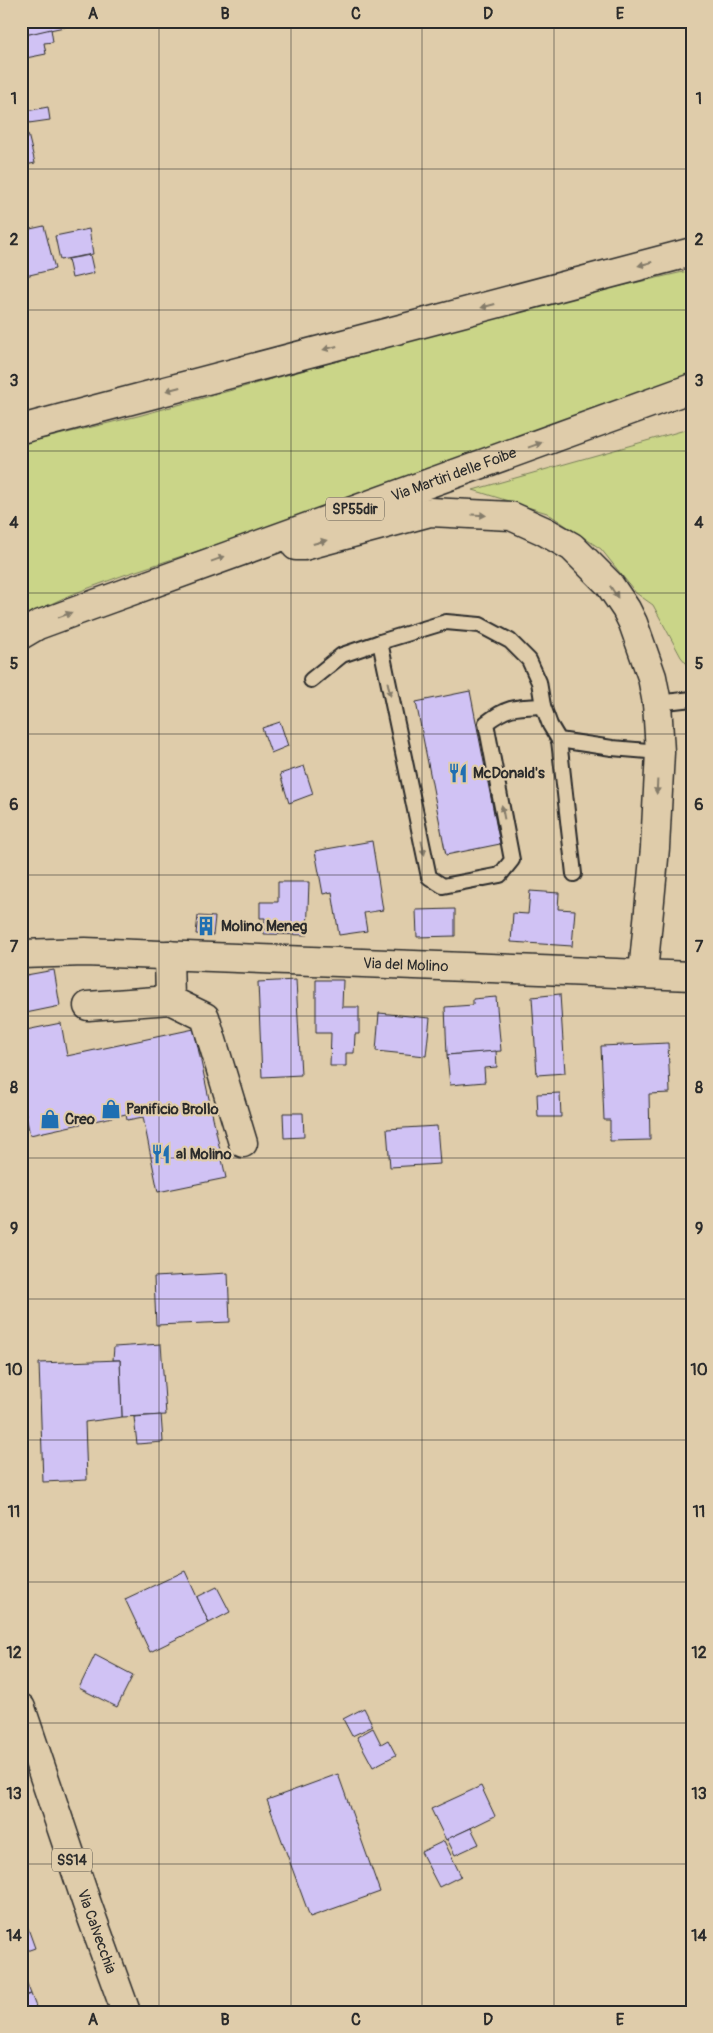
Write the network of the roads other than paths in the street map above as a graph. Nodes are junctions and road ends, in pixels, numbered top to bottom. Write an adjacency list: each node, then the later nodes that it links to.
1 (692, 252): 3 (main road, one-way to 3)
2 (692, 388): 4 (main road, Via Martiri delle Foibe / SP55dir, one-way to 2)
3 (21, 429)
4 (254, 546): 5 (main road, Via Martiri delle Foibe / SP55dir, one-way to 4); 9 (main road, one-way to 9)
5 (21, 635)
6 (380, 642): 7 (lane); 10 (lane); 10 (lane, one-way to 10)
7 (311, 680)
8 (692, 699): 9 (lane)
9 (656, 703): 12 (main road)
10 (543, 706): 11 (lane)
11 (559, 740): 12 (lane); 13 (lane)
12 (660, 752): 16 (main road, one-way to 16)
13 (574, 874)
14 (21, 954): 15 (main road, Via del Molino)
15 (170, 955): 16 (main road, Via del Molino); 18 (main road)
16 (643, 973): 17 (main road, Via del Molino)
17 (692, 976)
18 (170, 1000): 19 (main road); 20 (main road)
19 (88, 1006)
20 (243, 1143)
21 (21, 1708): 22 (main road, Via Calvecchia / SS14)
22 (126, 2012)

